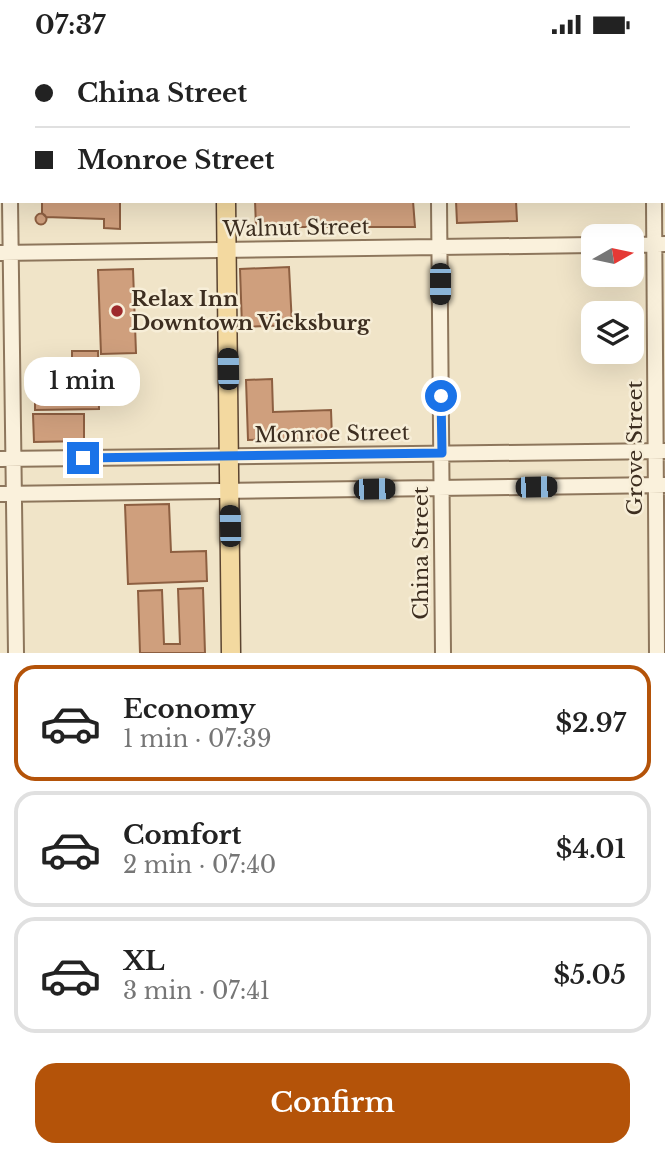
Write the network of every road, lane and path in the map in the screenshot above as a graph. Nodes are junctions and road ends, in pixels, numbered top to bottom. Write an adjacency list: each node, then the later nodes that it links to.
1 (10, 203): 9 (street)
2 (226, 203): 8 (main road)
3 (439, 203): 7 (street, China Street)
4 (654, 203): 6 (street, Grove Street)
5 (581, 245): 7 (street, Walnut Street)
6 (660, 245): 10 (street, Grove Street)
7 (440, 247): 8 (street, Walnut Street); 11 (street, China Street)
8 (227, 250): 9 (street, Walnut Street); 12 (main road)
9 (5, 253): 13 (street)
10 (660, 451): 11 (street, Monroe Street); 14 (street, Grove Street)
11 (442, 453): 12 (street, Monroe Street); 15 (street, China Street)
12 (229, 456): 13 (street, Monroe Street); 16 (main road)
13 (7, 459): 17 (street)
14 (660, 486): 15 (street); 21 (street, Grove Street)
15 (442, 488): 16 (street); 20 (street, China Street)
16 (230, 491): 17 (street); 19 (main road)
17 (7, 494): 18 (street)
18 (16, 653)
19 (231, 653)
20 (443, 653)
21 (657, 653)

